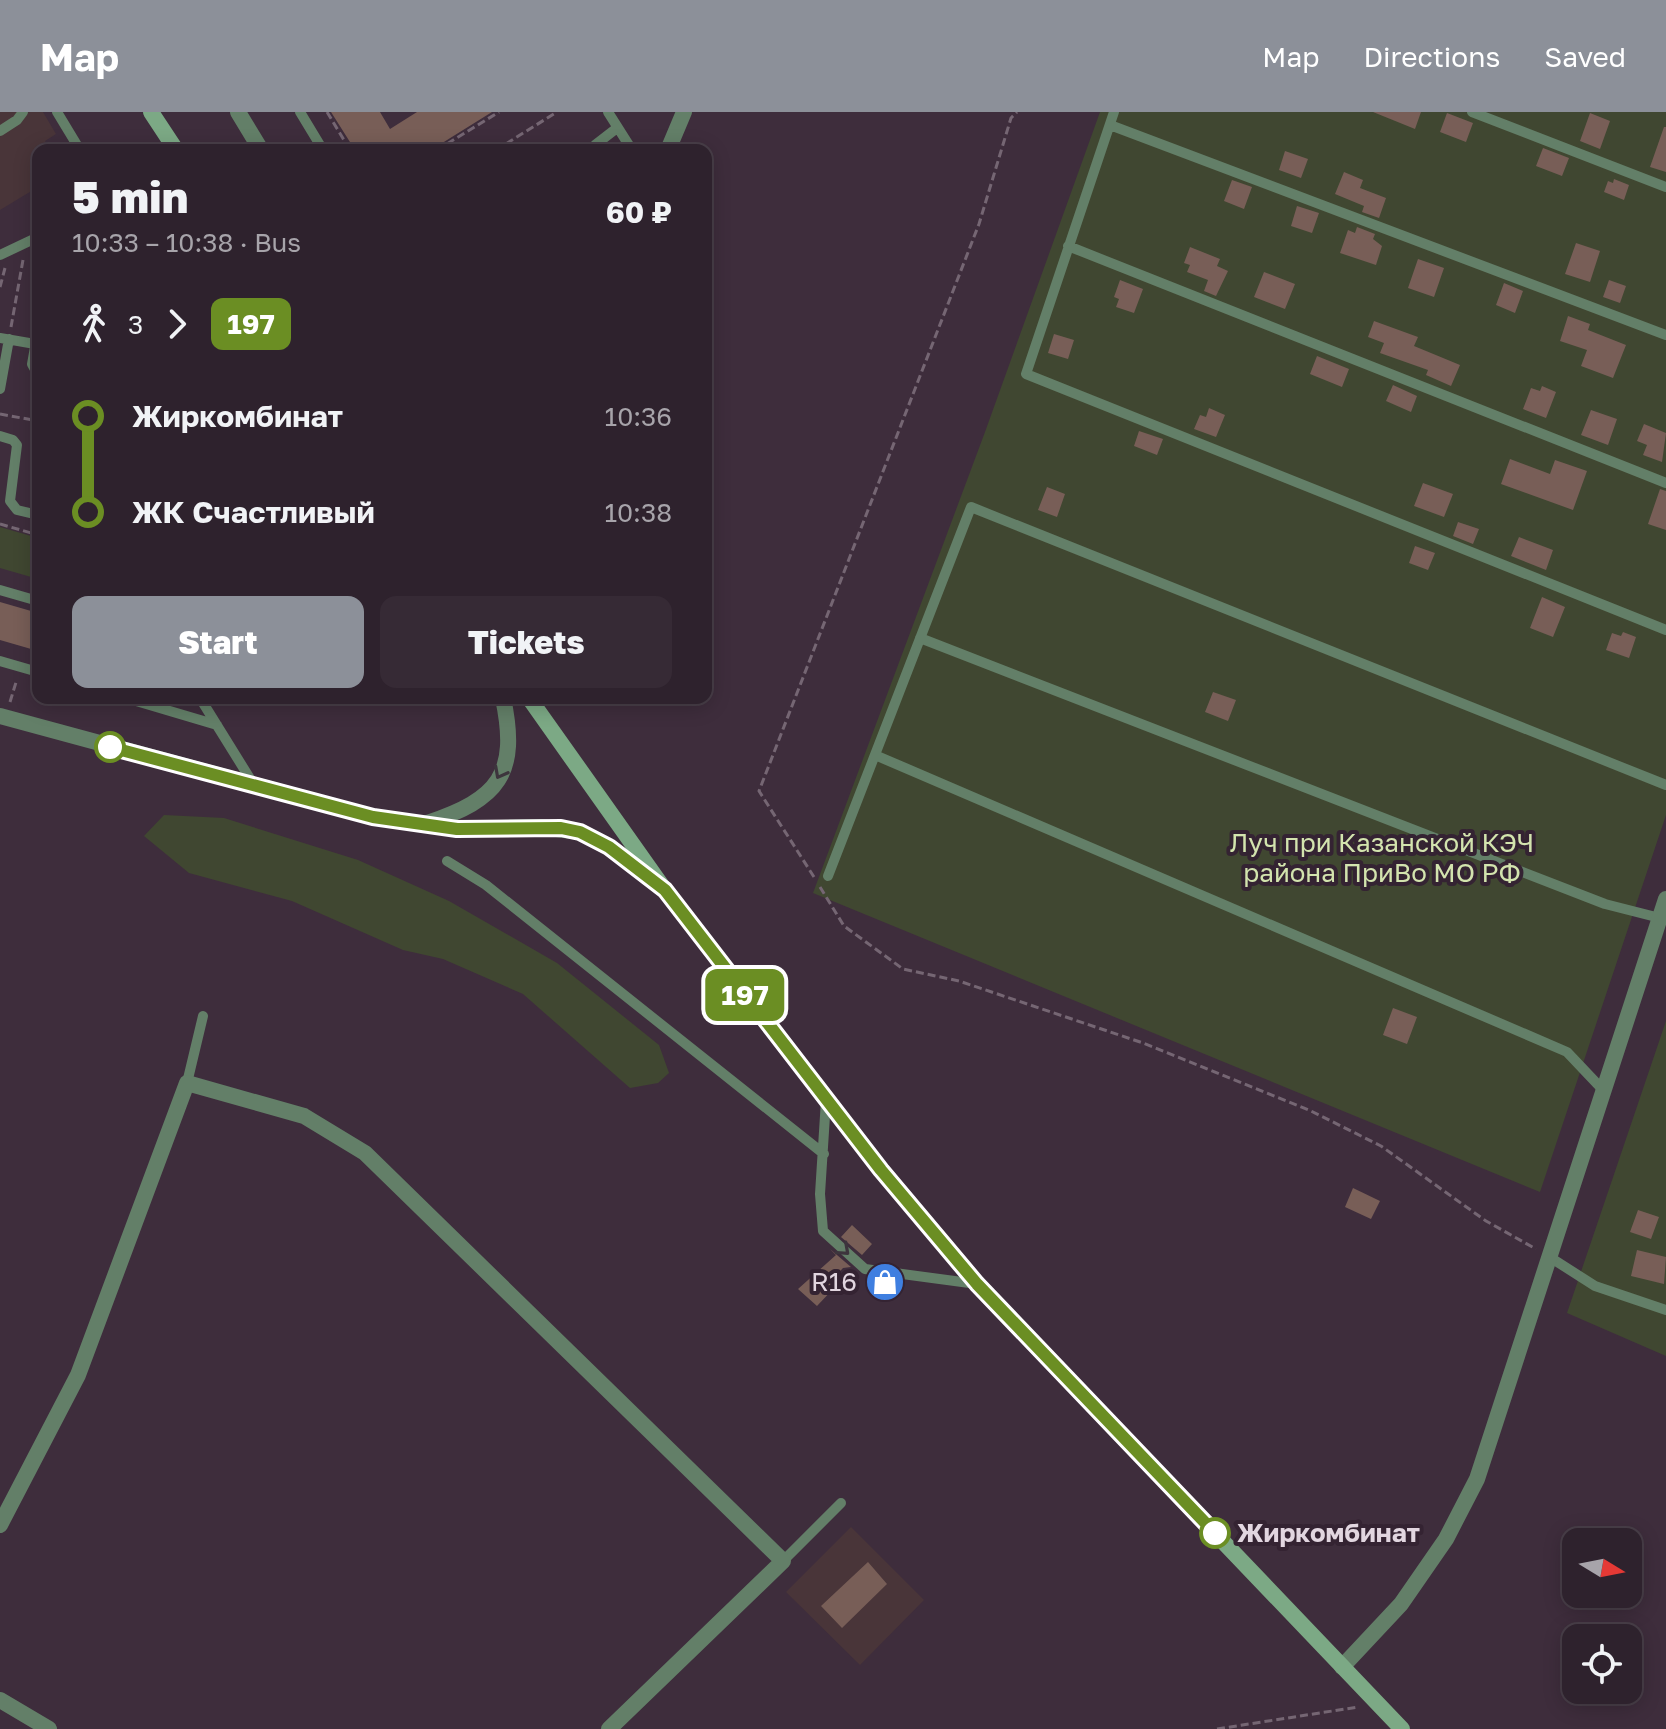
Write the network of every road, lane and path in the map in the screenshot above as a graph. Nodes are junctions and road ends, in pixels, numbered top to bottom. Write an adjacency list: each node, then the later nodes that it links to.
1 (23, 112): 16 (lane)
2 (57, 112): 17 (lane)
3 (238, 112): 19 (street)
4 (300, 112): 20 (lane)
5 (327, 112): 21 (path)
6 (499, 112): 22 (path)
7 (557, 112): 23 (path)
8 (608, 112): 15 (lane)
9 (684, 112): 26 (street)
10 (1017, 112): 71 (path)
11 (1114, 112): 14 (lane)
12 (1472, 112): 27 (lane)
13 (152, 116): 18 (main road)
14 (1110, 125): 30 (lane); 33 (lane)
15 (617, 128): 24 (lane); 25 (lane)
16 (0, 131)
17 (76, 144)
18 (172, 144)
19 (257, 144)
20 (319, 144)
21 (346, 144)
22 (447, 144)
23 (506, 144)
24 (598, 144)
25 (628, 144)
26 (671, 144)
27 (1666, 187)
28 (32, 240): 29 (lane)
29 (25, 244): 31 (lane); 34 (path)
30 (1068, 246): 40 (lane); 46 (lane)
31 (4, 255): 32 (path)
32 (0, 287)
33 (1666, 335)
34 (4, 338): 35 (lane); 36 (lane)
35 (32, 343)
36 (0, 389)
37 (0, 414): 38 (path)
38 (32, 420)
39 (0, 436): 41 (lane)
40 (1666, 483)
41 (32, 514)
42 (0, 524): 43 (path)
43 (32, 533)
44 (0, 590): 45 (lane)
45 (32, 599)
46 (1666, 630)
47 (920, 638): 57 (lane); 59 (lane); 65 (lane)
48 (0, 661): 49 (lane)
49 (20, 667): 50 (lane); 55 (path)
50 (32, 670)
51 (146, 704): 56 (lane)
52 (204, 704): 56 (lane)
53 (504, 704): 60 (street, one-way to 60)
54 (534, 704): 63 (main road)
55 (3, 716): 58 (street)
56 (217, 725): 58 (lane)
57 (875, 755): 62 (lane); 68 (lane)
58 (254, 785): 60 (street)
59 (1666, 785)
60 (424, 824): 63 (street)
61 (447, 861): 70 (lane)
62 (828, 876)
63 (665, 890): 69 (main road)
64 (1666, 899): 65 (street)
65 (1660, 918): 68 (street)
66 (203, 1016): 67 (lane)
67 (187, 1083): 75 (street); 76 (street)
68 (1603, 1090): 71 (street)
69 (826, 1100): 70 (lane); 72 (main road)
70 (824, 1154): 72 (lane, one-way to 72)
71 (1548, 1256): 73 (lane); 77 (street)
72 (977, 1284): 77 (main road)
73 (1666, 1310)
74 (841, 1503): 76 (lane)
75 (0, 1525)
76 (783, 1561): 81 (street)
77 (1342, 1667): 79 (main road)
78 (0, 1700): 80 (street)
79 (1378, 1704): 82 (path); 83 (main road)
80 (49, 1729)
81 (609, 1729)
82 (1217, 1729)
83 (1402, 1729)

